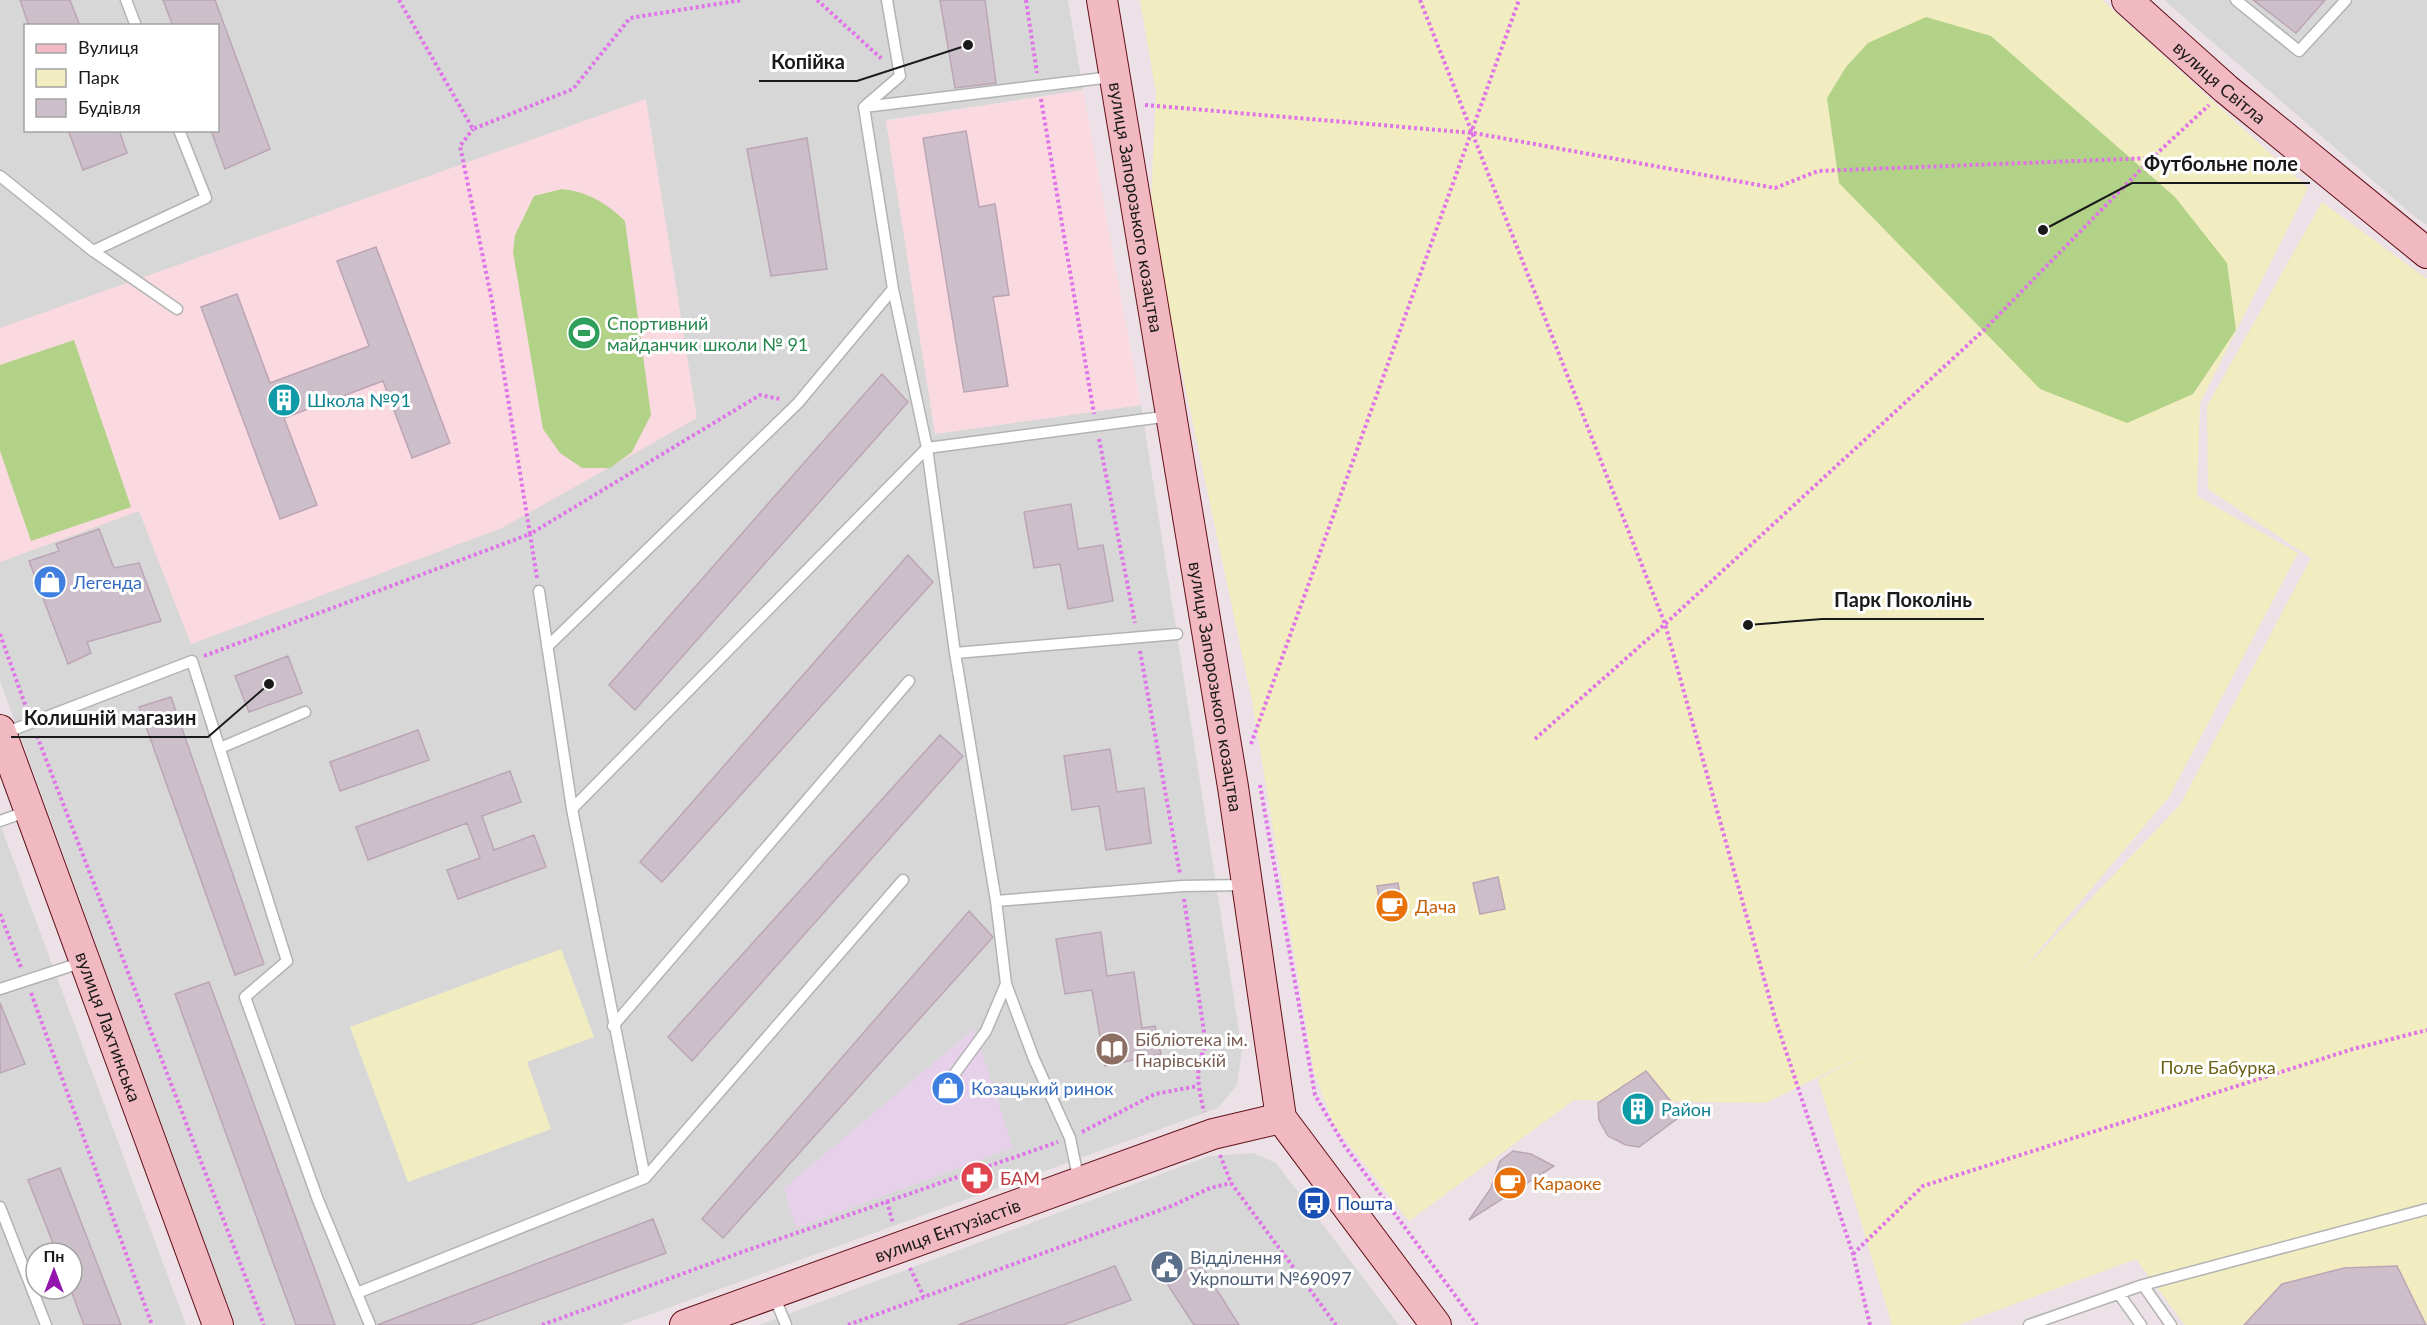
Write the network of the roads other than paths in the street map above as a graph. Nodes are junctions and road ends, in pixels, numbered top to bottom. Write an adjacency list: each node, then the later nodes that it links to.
1 (126, 0): 7 (lane)
2 (887, 0): 9 (lane)
3 (1101, 0): 8 (street, вулиця Запорозького козацтва)
4 (2127, 0): 13 (street, вулиця Світла)
5 (2236, 0): 6 (lane)
6 (2346, 0)
7 (135, 24)
8 (1114, 77): 9 (lane); 16 (street, вулиця Запорозького козацтва)
9 (864, 107): 14 (lane)
10 (180, 132): 12 (lane)
11 (0, 176): 12 (lane)
12 (93, 251): 15 (lane)
13 (2427, 253)
14 (893, 289): 17 (lane); 20 (lane)
15 (177, 309)
16 (1172, 415): 17 (lane); 30 (street, вулиця Запорозького козацтва)
17 (927, 448): 21 (lane); 26 (lane)
18 (538, 591): 20 (lane)
19 (1177, 634): 21 (lane)
20 (547, 647): 26 (lane)
21 (955, 653): 31 (lane)
22 (909, 681): 35 (lane)
23 (305, 712): 25 (lane)
24 (1, 732): 25 (lane); 27 (street, вулиця Лахтинська)
25 (220, 748): 43 (lane)
26 (573, 809): 35 (lane)
27 (30, 811): 28 (lane); 32 (street, вулиця Лахтинська)
28 (0, 821)
29 (903, 880): 38 (lane)
30 (1247, 885): 31 (lane); 37 (street, вулиця Запорозького козацтва)
31 (996, 901): 33 (lane)
32 (85, 961): 34 (lane); 47 (street, вулиця Лахтинська)
33 (1006, 984): 36 (lane); 39 (lane)
34 (0, 988)
35 (614, 1026): 38 (lane)
36 (945, 1087)
37 (1281, 1118): 39 (street, вулиця Ентузіастів); 51 (street, вулиця Запорозького козацтва)
38 (645, 1178): 43 (lane)
39 (1078, 1182): 44 (street, вулиця Ентузіастів)
40 (0, 1207): 46 (lane)
41 (2427, 1209): 42 (lane)
42 (2143, 1285): 45 (lane); 54 (lane)
43 (357, 1293): 48 (lane)
44 (772, 1294): 49 (street, вулиця Ентузіастів); 50 (lane)
45 (2119, 1294): 52 (lane); 53 (lane)
46 (46, 1325)
47 (218, 1325)
48 (370, 1325)
49 (684, 1325)
50 (786, 1325)
51 (1436, 1325)
52 (2029, 1325)
53 (2141, 1325)
54 (2171, 1325)

